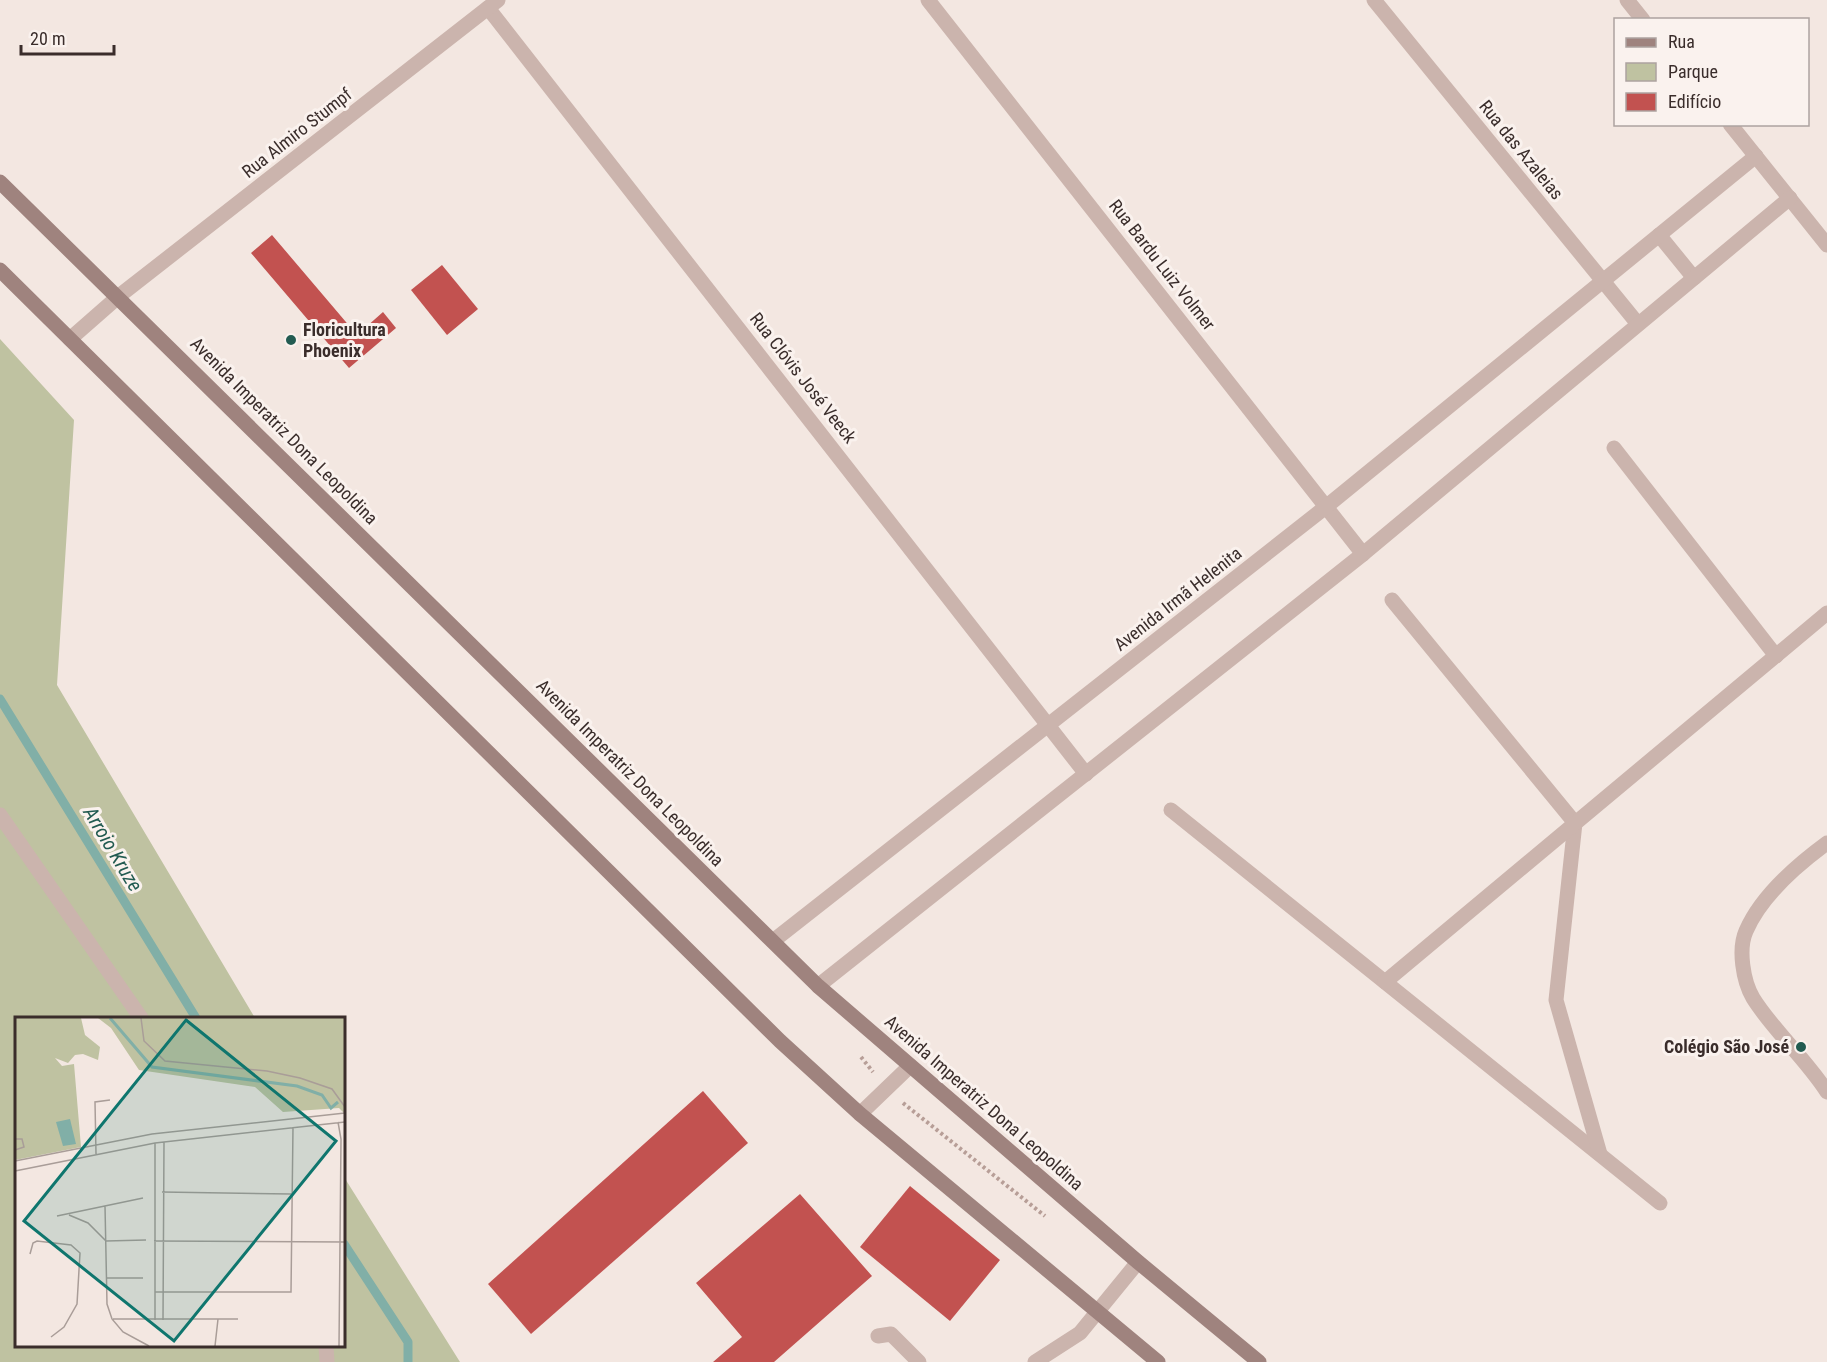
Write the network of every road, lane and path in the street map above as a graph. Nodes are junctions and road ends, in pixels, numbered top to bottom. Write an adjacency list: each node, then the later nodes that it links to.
1 (928, 0): 19 (street, Rua Bardu Luiz Volmer)
2 (1374, 0): 14 (street, Rua das Azaleias)
3 (1627, 0): 5 (street)
4 (493, 4): 15 (street, Rua Almiro Stumpf); 24 (street, Rua Clóvis José Veeck)
5 (1641, 18)
6 (1732, 126): 7 (street)
7 (1756, 156): 9 (street); 10 (street, Avenida Irmã Helenita)
8 (0, 182): 15 (main road, Avenida Imperatriz Dona Leopoldina)
9 (1790, 198): 11 (street); 13 (street)
10 (1659, 235): 13 (street); 14 (street, Avenida Irmã Helenita)
11 (1827, 245)
12 (0, 270): 17 (main road)
13 (1694, 278): 16 (street)
14 (1603, 281): 16 (street, Rua das Azaleias); 19 (street, Avenida Irmã Helenita)
15 (119, 296): 17 (street, Rua Almiro Stumpf); 30 (main road, Avenida Imperatriz Dona Leopoldina)
16 (1638, 324): 20 (street)
17 (70, 339): 36 (main road)
18 (1614, 448): 23 (street)
19 (1327, 506): 20 (street, Rua Bardu Luiz Volmer); 24 (street, Avenida Irmã Helenita)
20 (1363, 554): 25 (street)
21 (1392, 600): 28 (street)
22 (1827, 613): 23 (street)
23 (1776, 656): 28 (street)
24 (1050, 725): 25 (street, Rua Clóvis José Veeck); 30 (street, Avenida Irmã Helenita)
25 (1086, 774): 32 (street)
26 (1171, 810): 31 (street)
27 (0, 815): 33 (street)
28 (1575, 823): 31 (street); 37 (street)
29 (1827, 843): 35 (street)
30 (773, 941): 32 (main road, Avenida Imperatriz Dona Leopoldina)
31 (1385, 981): 37 (street)
32 (818, 986): 34 (main road, Avenida Imperatriz Dona Leopoldina)
33 (140, 1017)
34 (910, 1065): 36 (street); 39 (main road, Avenida Imperatriz Dona Leopoldina)
35 (1827, 1092)
36 (860, 1114): 40 (main road)
37 (1600, 1154): 38 (street)
38 (1660, 1203)
39 (1138, 1262): 40 (street); 47 (main road, Avenida Imperatriz Dona Leopoldina)
40 (1098, 1313): 45 (street); 46 (main road)
41 (878, 1336): 44 (street)
42 (326, 1347): 43 (street)
43 (327, 1362)
44 (919, 1362)
45 (1035, 1362)
46 (1158, 1362)
47 (1259, 1362)

